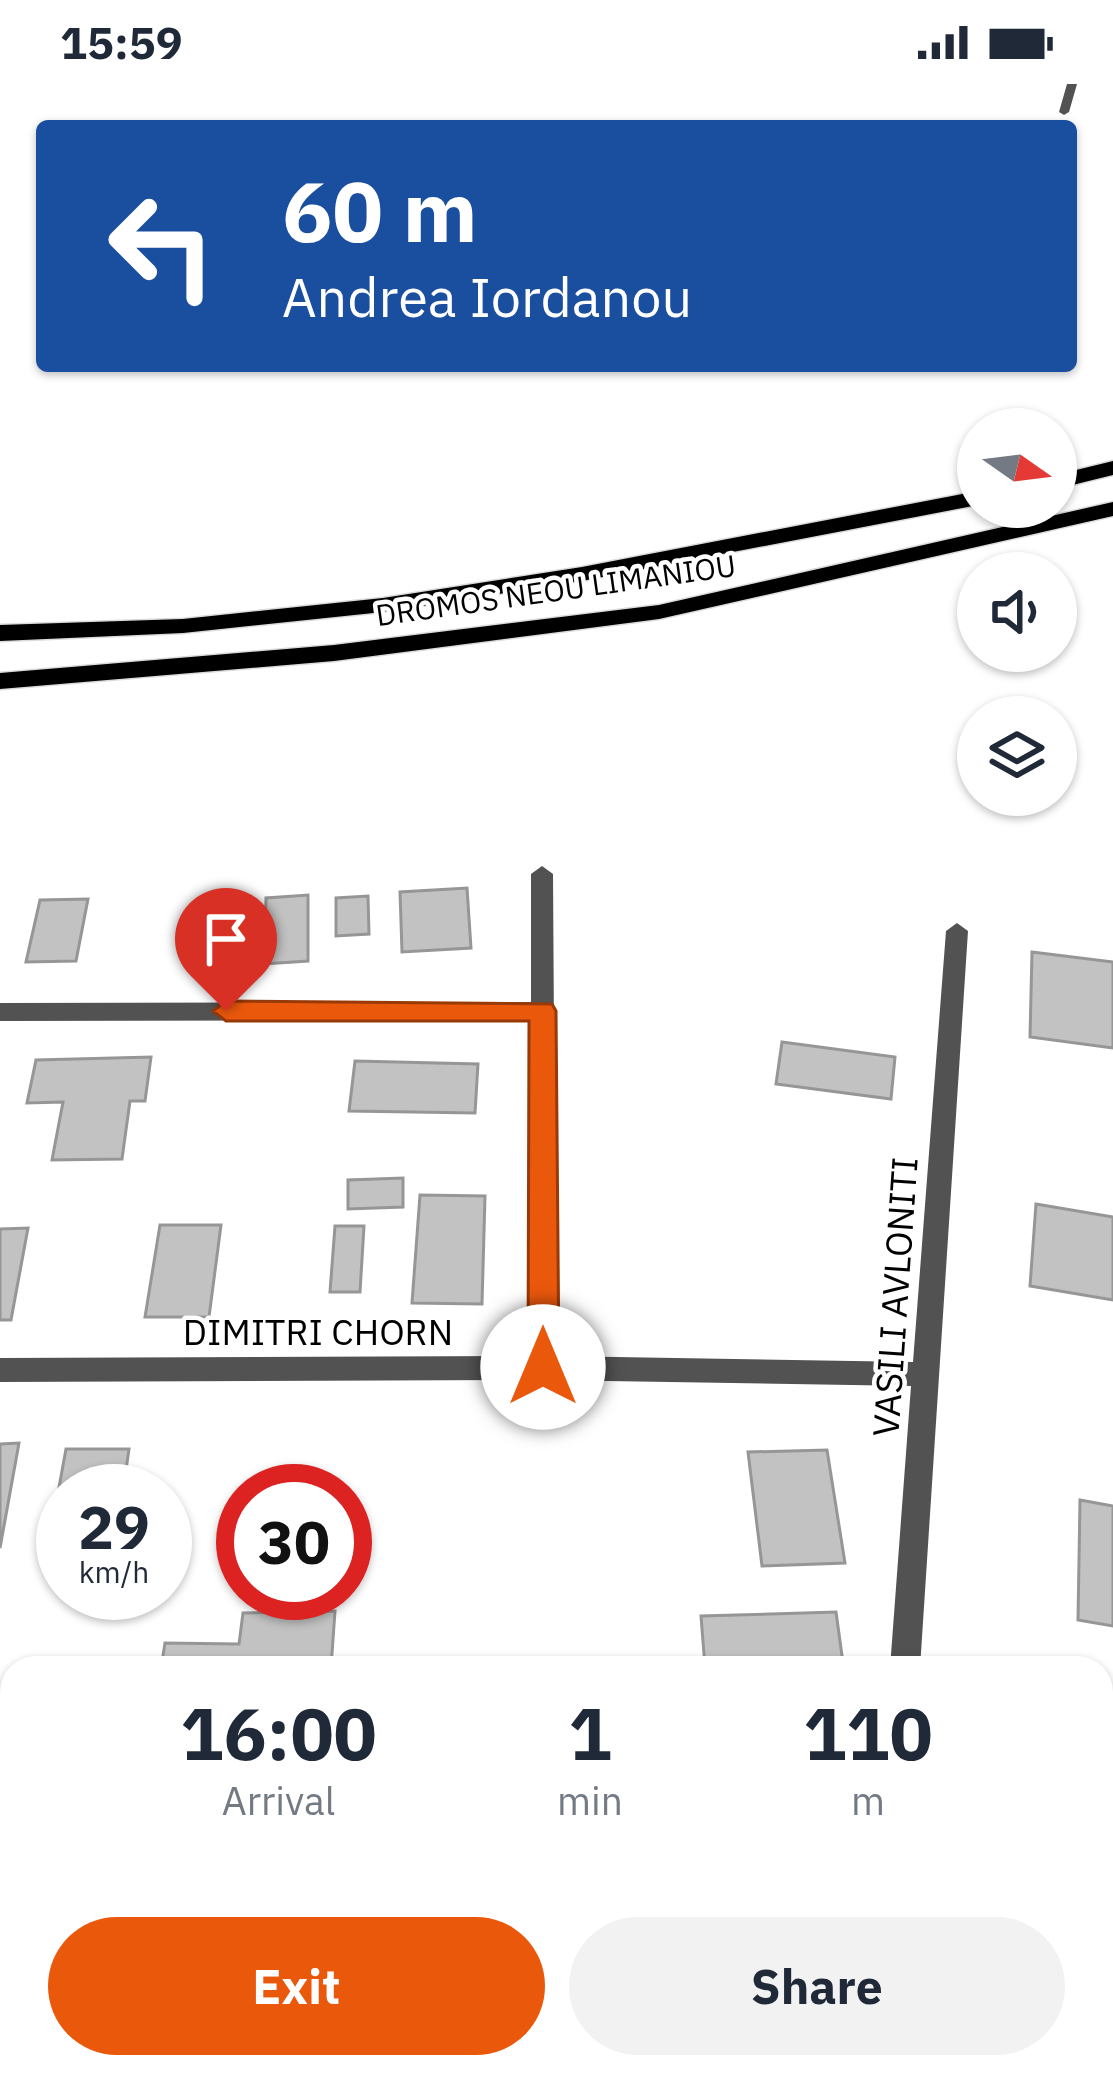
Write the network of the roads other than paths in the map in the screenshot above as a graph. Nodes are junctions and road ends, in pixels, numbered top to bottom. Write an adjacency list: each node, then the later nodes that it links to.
1 (1072, 84): 2 (lane)
2 (1064, 112)
3 (1113, 468): 4 (main road)
4 (1077, 477)
5 (957, 502): 7 (main road, DROMOS NEOU LIMANIOU)
6 (1113, 509): 8 (main road, DROMOS NEOU LIMANIOU)
7 (0, 633)
8 (0, 680)
9 (542, 874): 11 (street)
10 (957, 931): 15 (street, VASILI AVLONITI)
11 (542, 1011): 12 (street); 13 (street)
12 (0, 1012)
13 (543, 1367): 14 (street, DIMITRI CHORN); 15 (street, DIMITRI CHORN)
14 (0, 1370)
15 (925, 1374): 16 (street, VASILI AVLONITI)
16 (905, 1656)

